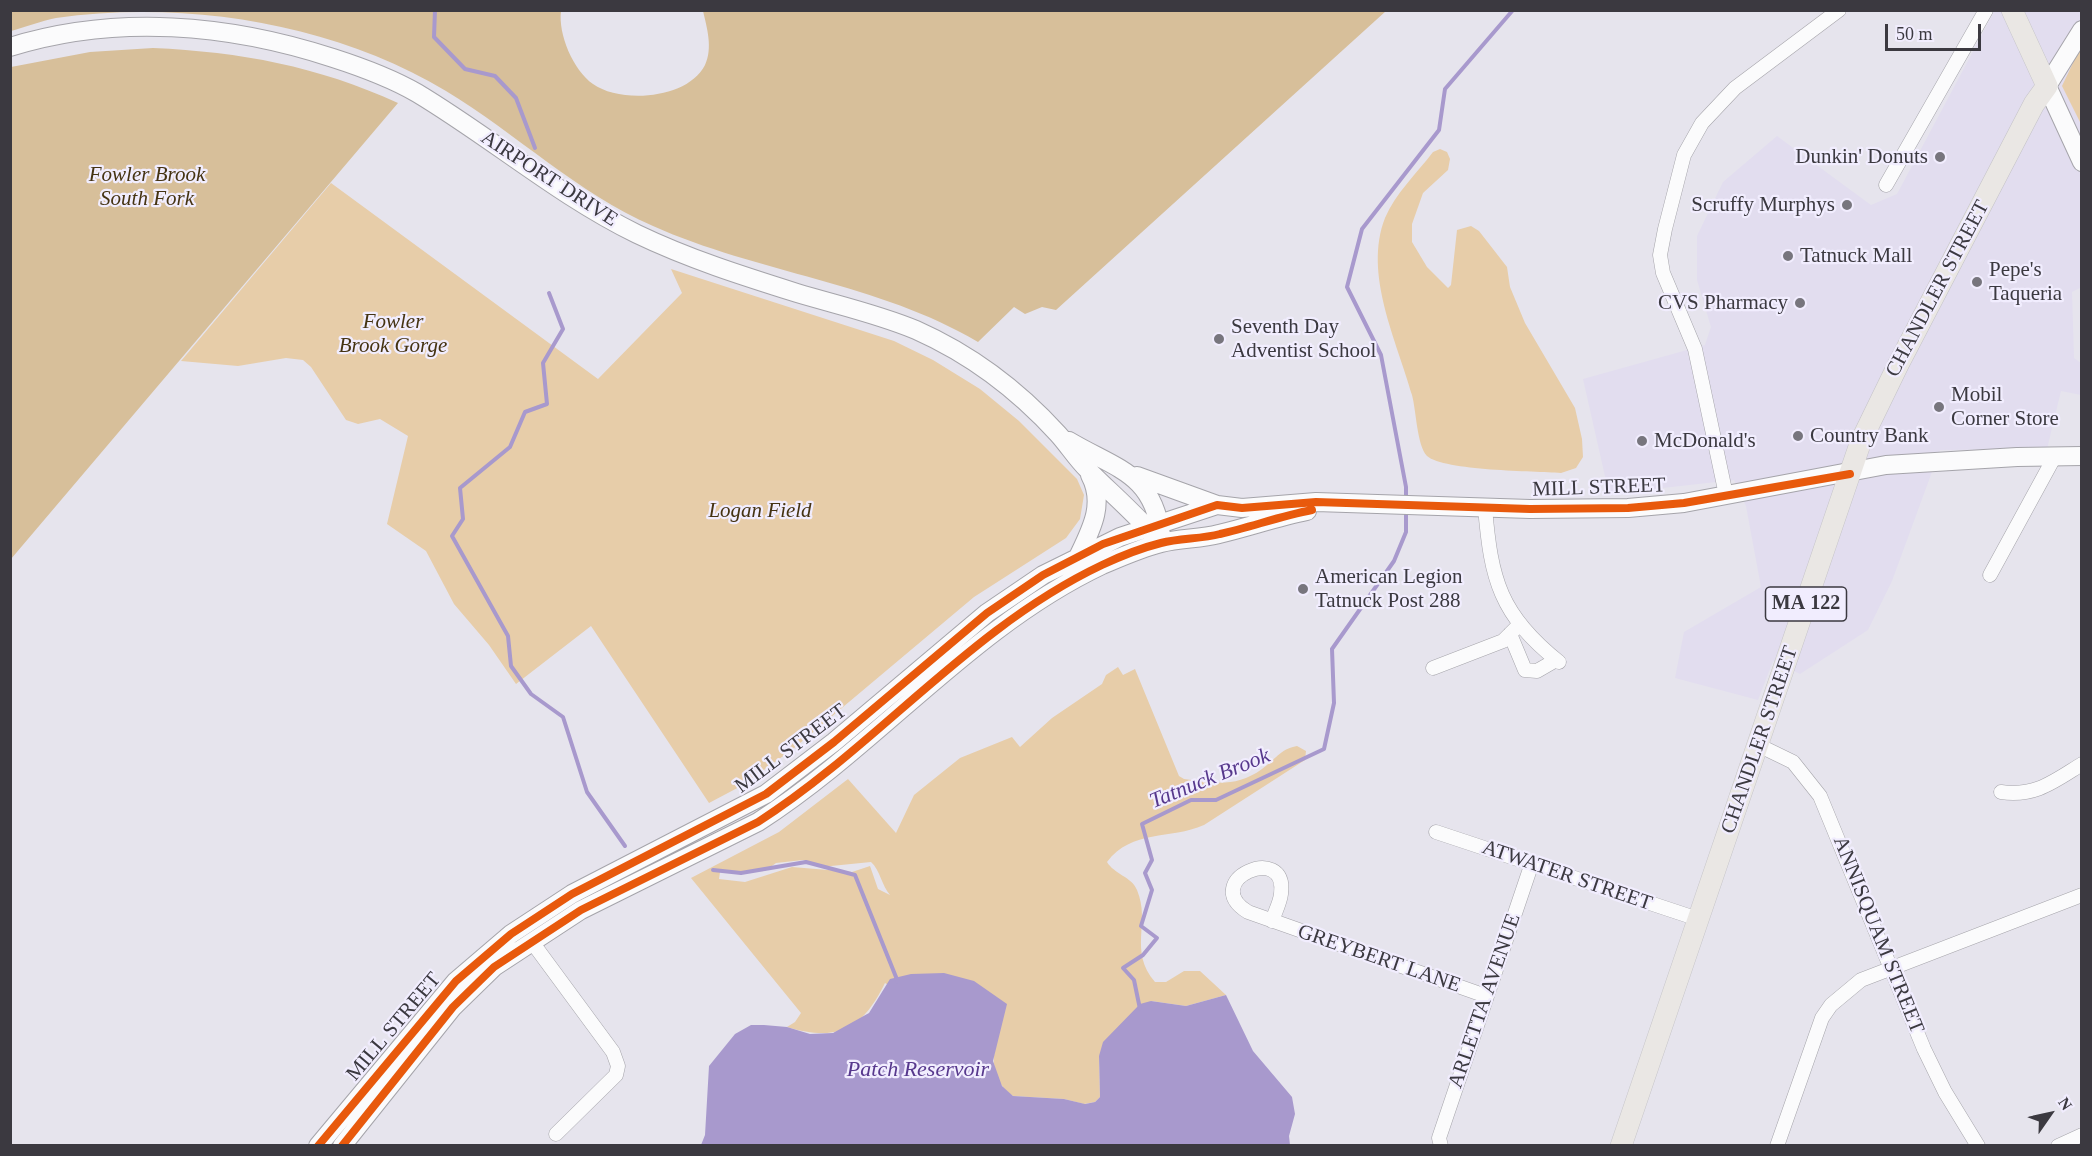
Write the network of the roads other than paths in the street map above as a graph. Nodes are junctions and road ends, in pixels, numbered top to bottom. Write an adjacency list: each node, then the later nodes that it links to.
1 (1839, 10): 15 (street)
2 (1986, 10): 8 (street)
3 (2012, 10): 6 (main road)
4 (2082, 30): 6 (main road)
5 (10, 47): 9 (main road, AIRPORT DRIVE)
6 (2047, 86): 7 (main road); 14 (main road, CHANDLER STREET / MA 122)
7 (2080, 154)
8 (1886, 185)
9 (1058, 434): 12 (main road, AIRPORT DRIVE); 13 (main road, AIRPORT DRIVE)
10 (2055, 456): 11 (main road, MILL STREET); 14 (main road, MILL STREET); 22 (street)
11 (2082, 456)
12 (1086, 468): 19 (main road, AIRPORT DRIVE); 21 (main road, AIRPORT DRIVE)
13 (1132, 474): 17 (main road, AIRPORT DRIVE); 19 (main road, AIRPORT DRIVE)
14 (1850, 474): 15 (main road, MILL STREET); 25 (main road, CHANDLER STREET / MA 122)
15 (1726, 495): 18 (main road, MILL STREET)
16 (1347, 503): 17 (main road, MILL STREET); 18 (main road, MILL STREET); 20 (main road, MILL STREET)
17 (1216, 505): 19 (main road, MILL STREET)
18 (1485, 507): 23 (street)
19 (1154, 526): 20 (main road, AIRPORT DRIVE); 21 (main road, MILL STREET)
20 (1161, 543): 33 (main road, MILL STREET)
21 (1080, 555): 39 (main road, MILL STREET)
22 (1990, 575)
23 (1514, 629): 23 (street); 24 (street)
24 (1433, 668)
25 (1758, 745): 31 (main road, CHANDLER STREET / MA 122); 34 (street, ANNISQUAM STREET)
26 (2082, 764): 27 (street)
27 (2001, 792)
28 (1436, 832): 29 (street, ATWATER STREET)
29 (1532, 863): 31 (street, ATWATER STREET); 35 (street, ARLETTA AVENUE)
30 (2082, 895): 34 (street)
31 (1698, 920): 41 (main road, CHANDLER STREET / MA 122)
32 (1272, 921): 35 (street, GREYBERT LANE)
33 (532, 942): 36 (street); 40 (main road, MILL STREET)
34 (1891, 968): 42 (street); 43 (street, ANNISQUAM STREET)
35 (1486, 996): 38 (street, ARLETTA AVENUE)
36 (556, 1134)
37 (2082, 1135): 44 (street)
38 (1440, 1142)
39 (318, 1146)
40 (342, 1146)
41 (1621, 1146)
42 (1777, 1146)
43 (1978, 1146)
44 (2058, 1146)

